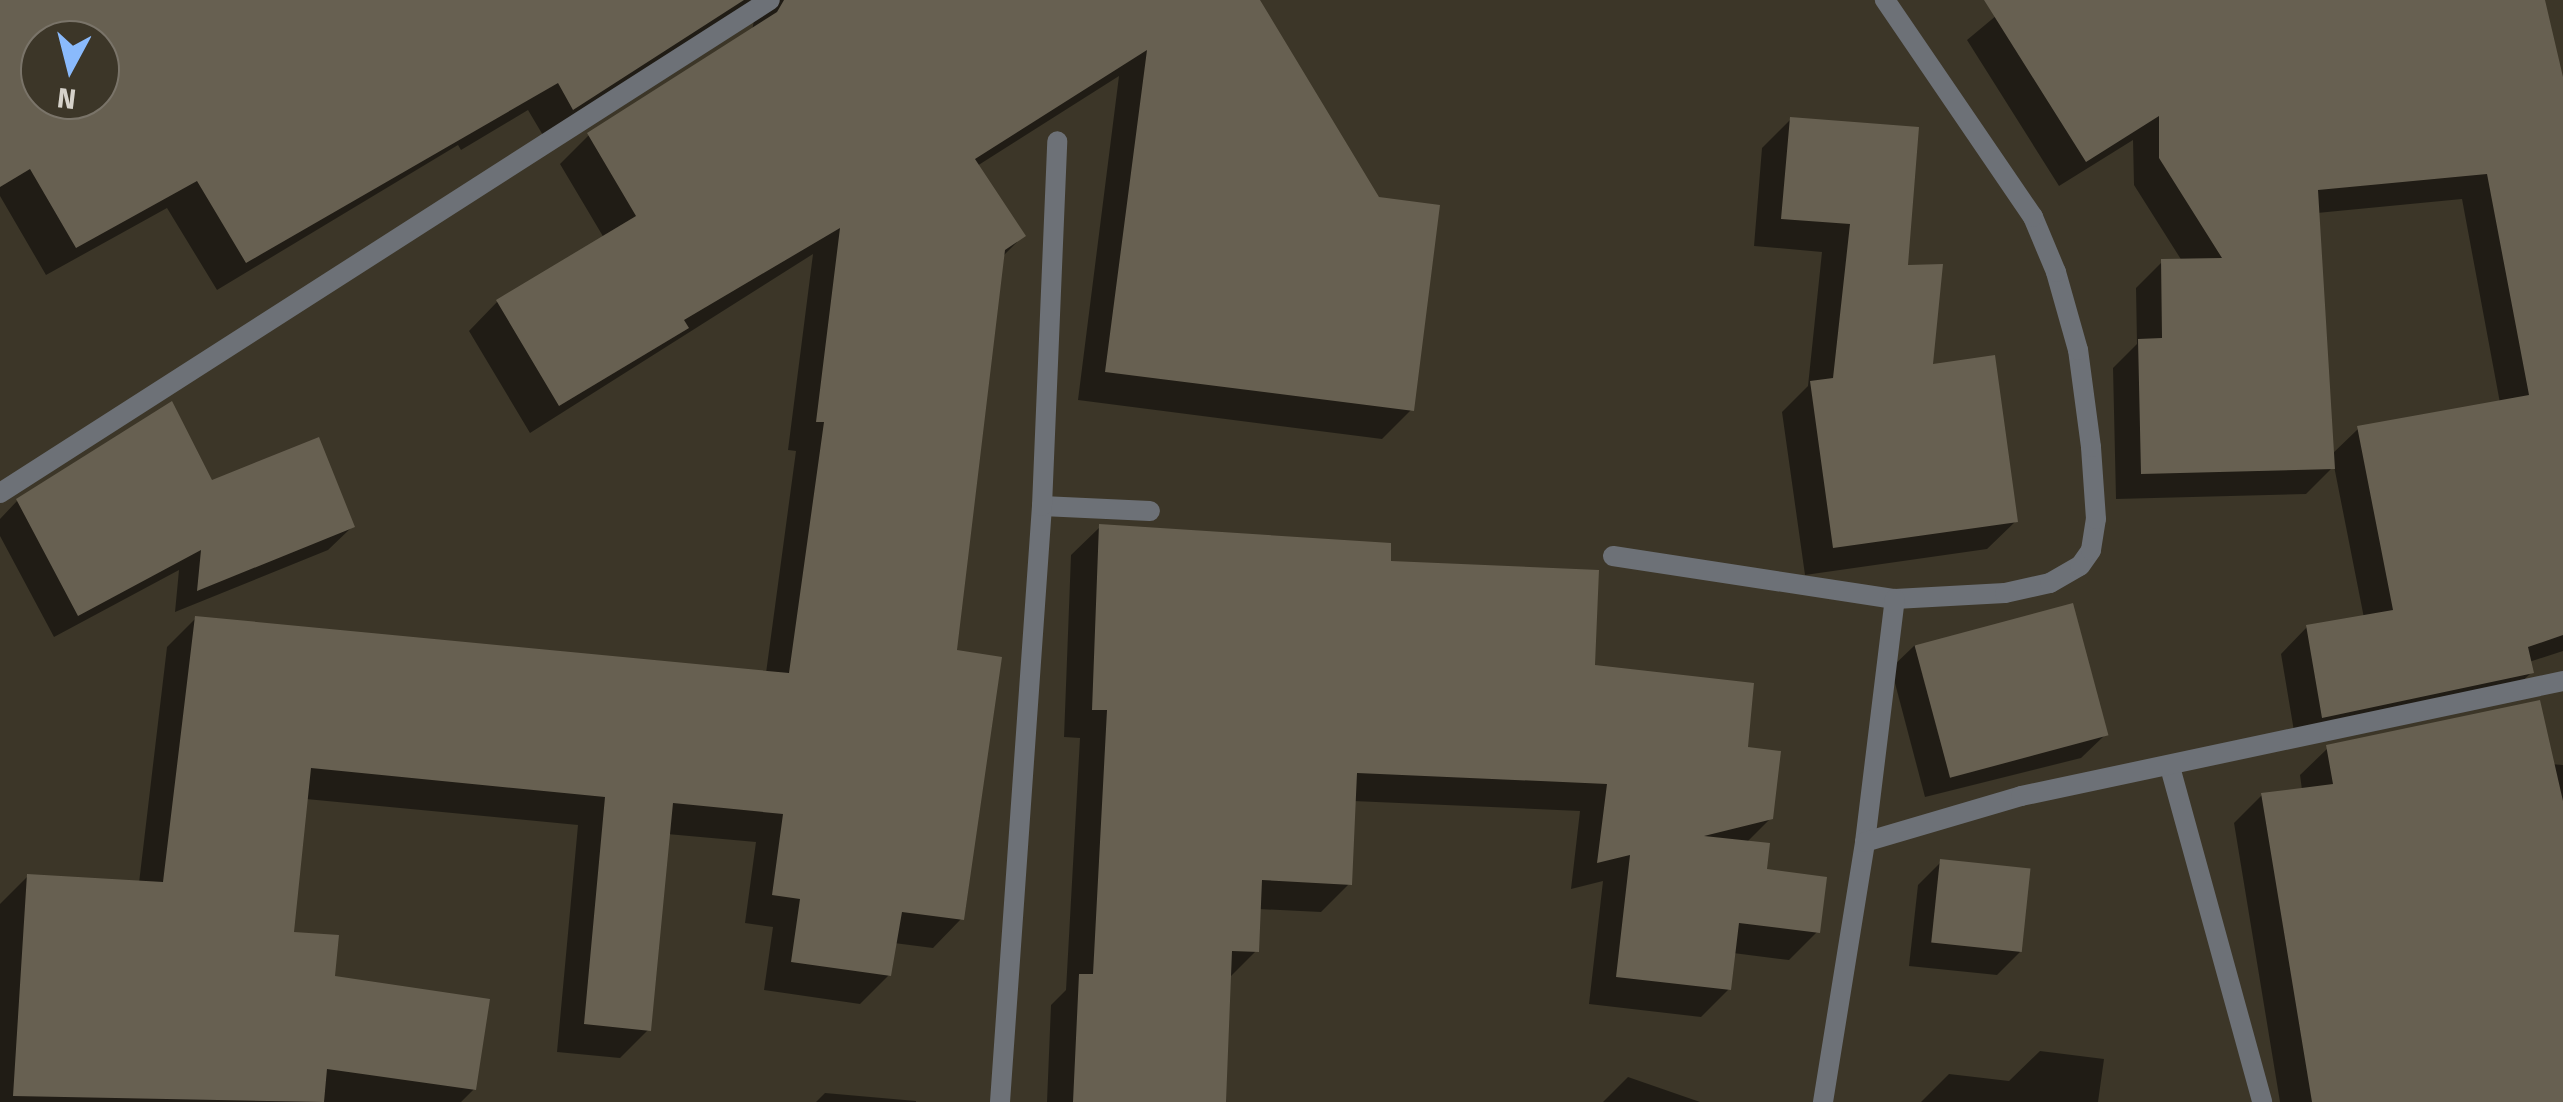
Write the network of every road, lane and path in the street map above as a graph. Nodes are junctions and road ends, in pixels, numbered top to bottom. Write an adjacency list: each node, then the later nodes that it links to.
1 (770, 0): 4 (street)
2 (1885, 0): 8 (street)
3 (1057, 141): 5 (street)
4 (0, 493)
5 (1042, 506): 6 (street); 12 (street)
6 (1150, 511)
7 (1613, 556): 8 (street)
8 (1895, 599): 11 (street)
9 (2563, 681): 10 (street)
10 (2170, 767): 11 (street); 14 (street)
11 (1865, 842): 13 (street)
12 (1000, 1102)
13 (1823, 1102)
14 (2262, 1102)

